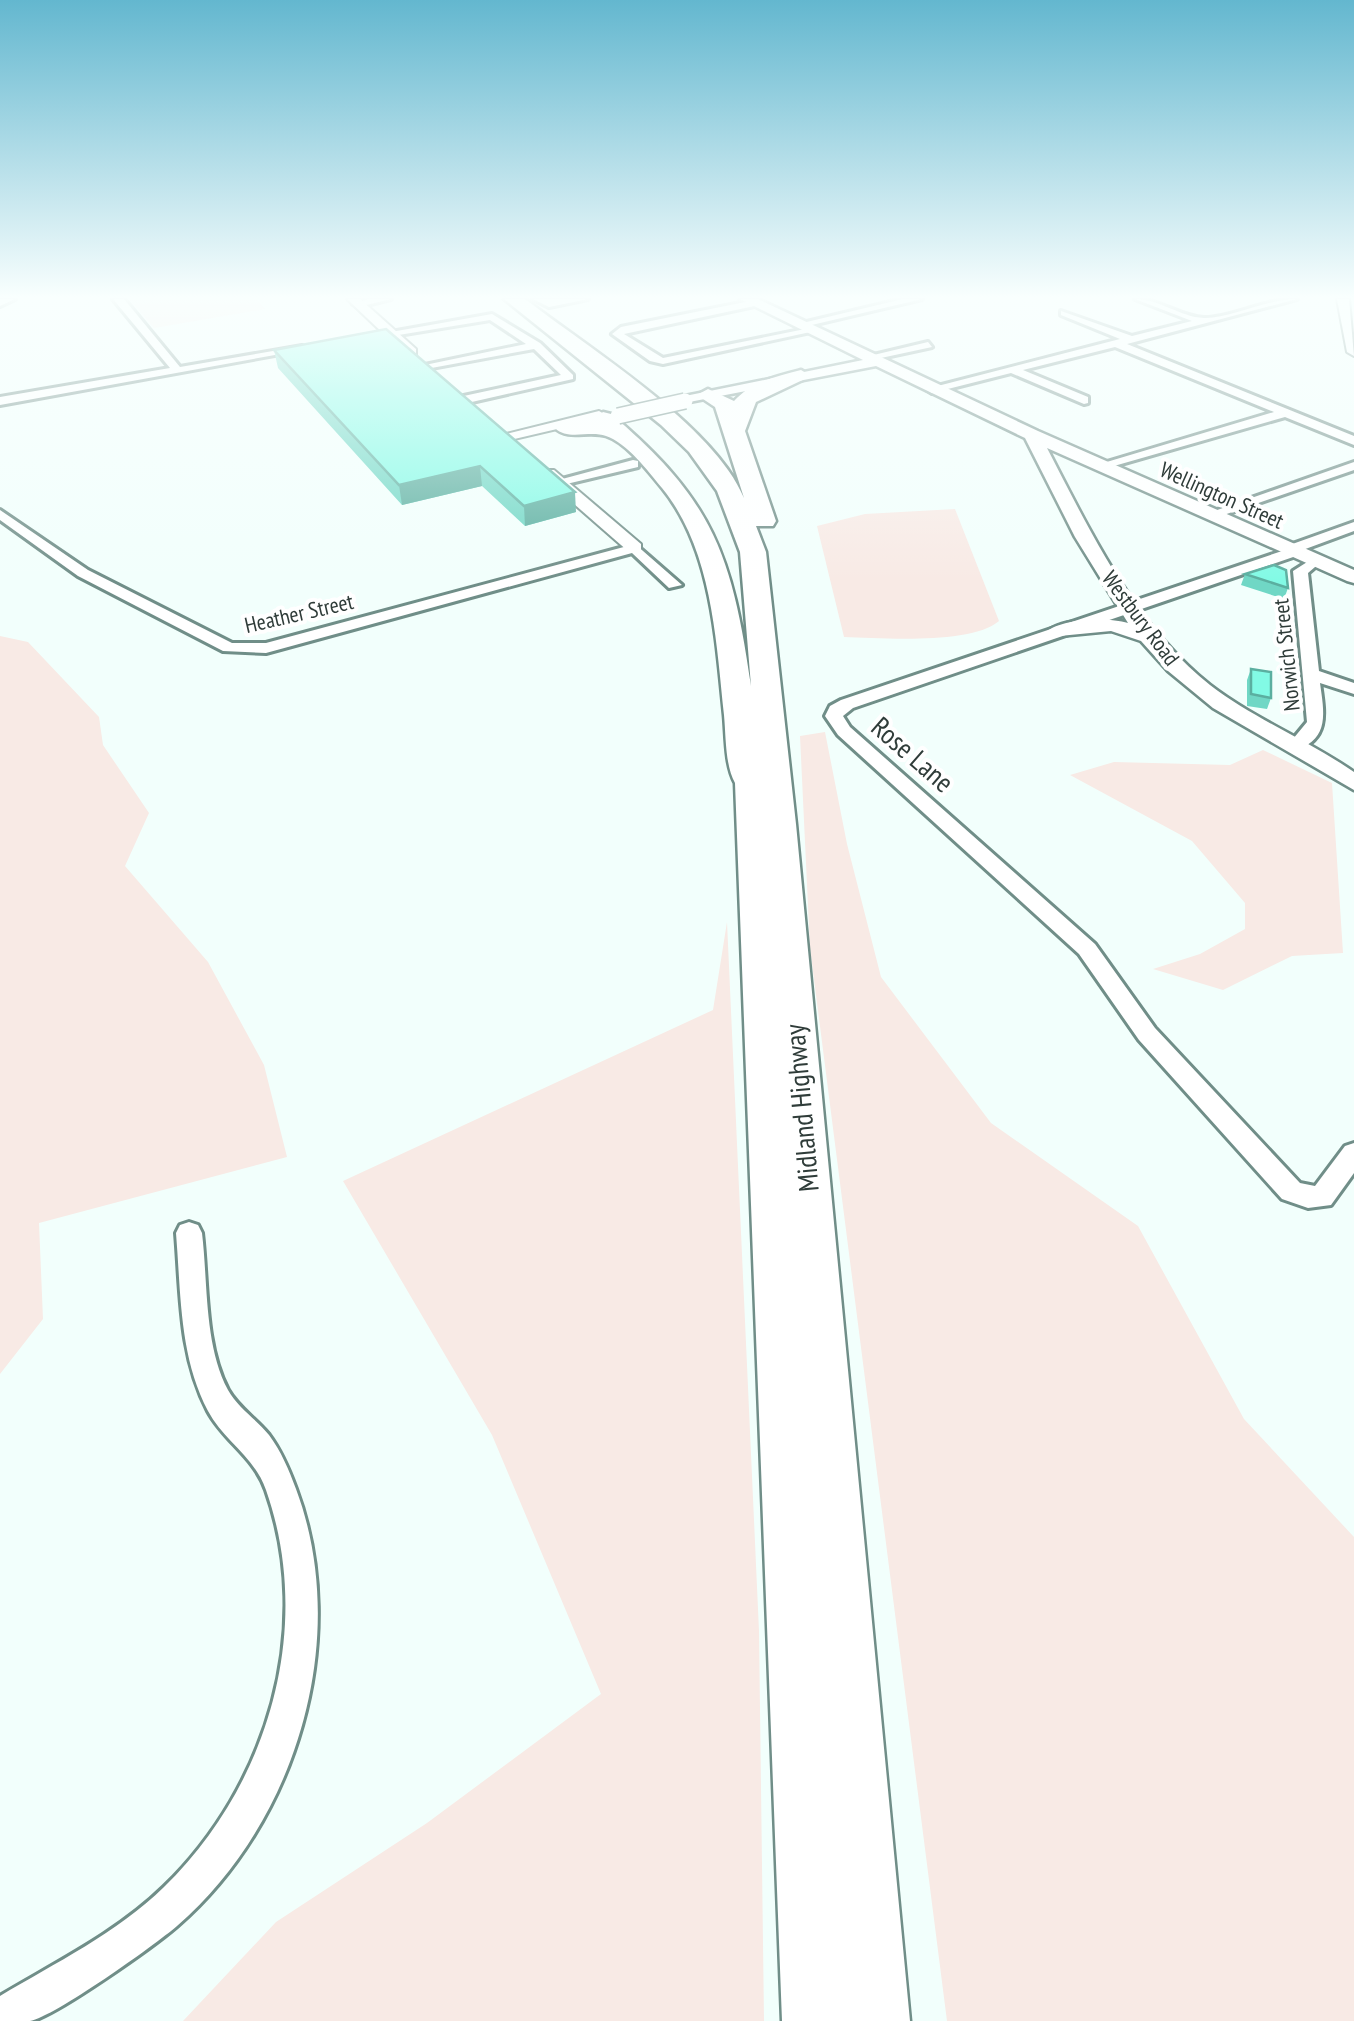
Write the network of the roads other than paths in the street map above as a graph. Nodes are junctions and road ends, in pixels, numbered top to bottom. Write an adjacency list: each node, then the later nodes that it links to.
1 (44, 393): 14 (street)
2 (457, 393): 15 (street)
3 (620, 393): 42 (highway, Midland Highway)
4 (633, 393): 44 (highway, Midland Highway)
5 (706, 393): 12 (main road)
6 (715, 393): 11 (main road)
7 (755, 393): 20 (highway)
8 (941, 393): 21 (main road, Wellington Street)
9 (1068, 393): 13 (street)
10 (1238, 393): 16 (street)
11 (708, 395): 12 (main road); 20 (highway)
12 (682, 399): 17 (main road, bridge)
13 (1084, 400)
14 (0, 401)
15 (478, 412)
16 (1285, 413): 22 (street); 26 (street)
17 (614, 417): 19 (highway); 23 (street); 42 (highway)
18 (492, 424): 23 (street)
19 (566, 428): 23 (street)
20 (735, 429): 44 (highway)
21 (1032, 435): 26 (main road, Wellington Street); 36 (main road, Westbury Road)
22 (1354, 441)
23 (519, 447): 27 (street)
24 (632, 464): 27 (street)
25 (1354, 466): 29 (street)
26 (1105, 467): 29 (main road, Wellington Street)
27 (558, 482): 31 (street)
28 (0, 514): 31 (street, Heather Street)
29 (1210, 514): 32 (main road, Wellington Street)
30 (1354, 526): 32 (street, Rose Lane)
31 (635, 548): 35 (street)
32 (1291, 551): 33 (main road, Wellington Street); 36 (street, Rose Lane)
33 (1315, 561): 34 (main road, Wellington Street); 39 (street, Norwich Street)
34 (1354, 577)
35 (674, 584)
36 (1131, 609): 37 (street, Rose Lane); 38 (main road, Westbury Road)
37 (1057, 632): 38 (main road); 45 (street, Rose Lane)
38 (1152, 637): 41 (main road, Westbury Road)
39 (1311, 674): 40 (street); 41 (street, Norwich Street)
40 (1354, 688)
41 (1298, 745): 43 (main road, Westbury Road)
42 (748, 778): 48 (highway, Midland Highway)
43 (1354, 784)
44 (779, 824): 49 (highway, Midland Highway)
45 (1354, 1153)
46 (189, 1232): 47 (street)
47 (0, 2019)
48 (818, 2021)
49 (874, 2021)

